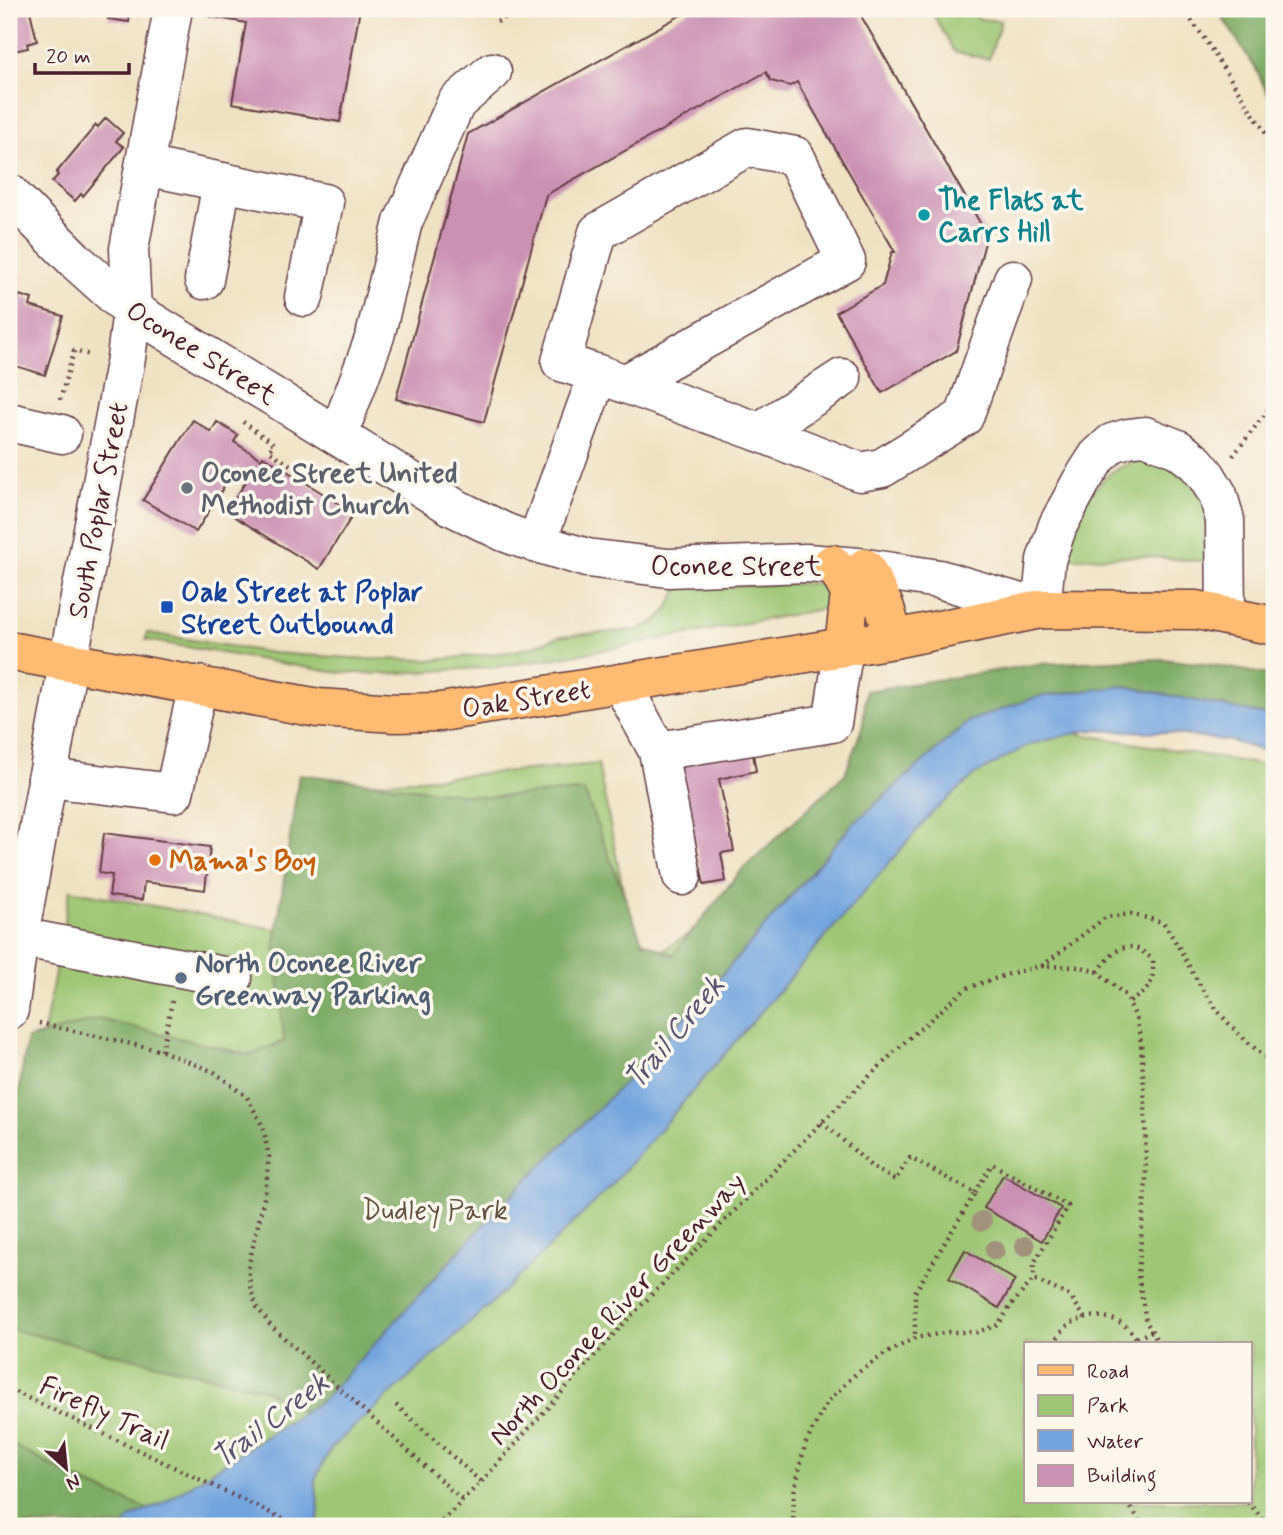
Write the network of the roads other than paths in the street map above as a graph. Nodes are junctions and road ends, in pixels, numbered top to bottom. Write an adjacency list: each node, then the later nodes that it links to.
1 (173, 9): 3 (street, South Poplar Street)
2 (492, 72): 15 (street)
3 (145, 166): 4 (street); 9 (street, South Poplar Street)
4 (222, 182): 7 (street); 8 (street)
5 (9, 193): 9 (street, Oconee Street)
6 (1013, 279): 13 (street)
7 (204, 280)
8 (304, 297)
9 (132, 310): 15 (street, Oconee Street); 24 (street, South Poplar Street)
10 (842, 378): 13 (street)
11 (612, 379): 11 (street); 13 (street); 16 (street)
12 (9, 422): 14 (street)
13 (759, 432)
14 (57, 433)
15 (338, 436): 16 (street, Oconee Street)
16 (536, 544): 17 (street, Oconee Street)
17 (849, 566): 18 (street, Oconee Street); 21 (main road); 22 (main road)
18 (1041, 609): 19 (main road, Oconee Street); 19 (street); 21 (main road, Oak Street)
19 (1226, 615): 20 (main road, Oconee Street)
20 (1274, 626)
21 (894, 639): 22 (main road, Oak Street)
22 (844, 646): 25 (main road, Oak Street); 27 (street)
23 (9, 652): 24 (main road, Oak Street)
24 (68, 663): 26 (main road, Oak Street); 28 (street, South Poplar Street)
25 (621, 683): 26 (main road, Oak Street); 27 (street)
26 (198, 685): 28 (street)
27 (658, 751): 29 (street)
28 (47, 778): 30 (street, South Poplar Street)
29 (682, 876)
30 (19, 937): 31 (street); 32 (street, South Poplar Street)
31 (233, 978)
32 (19, 1015)

